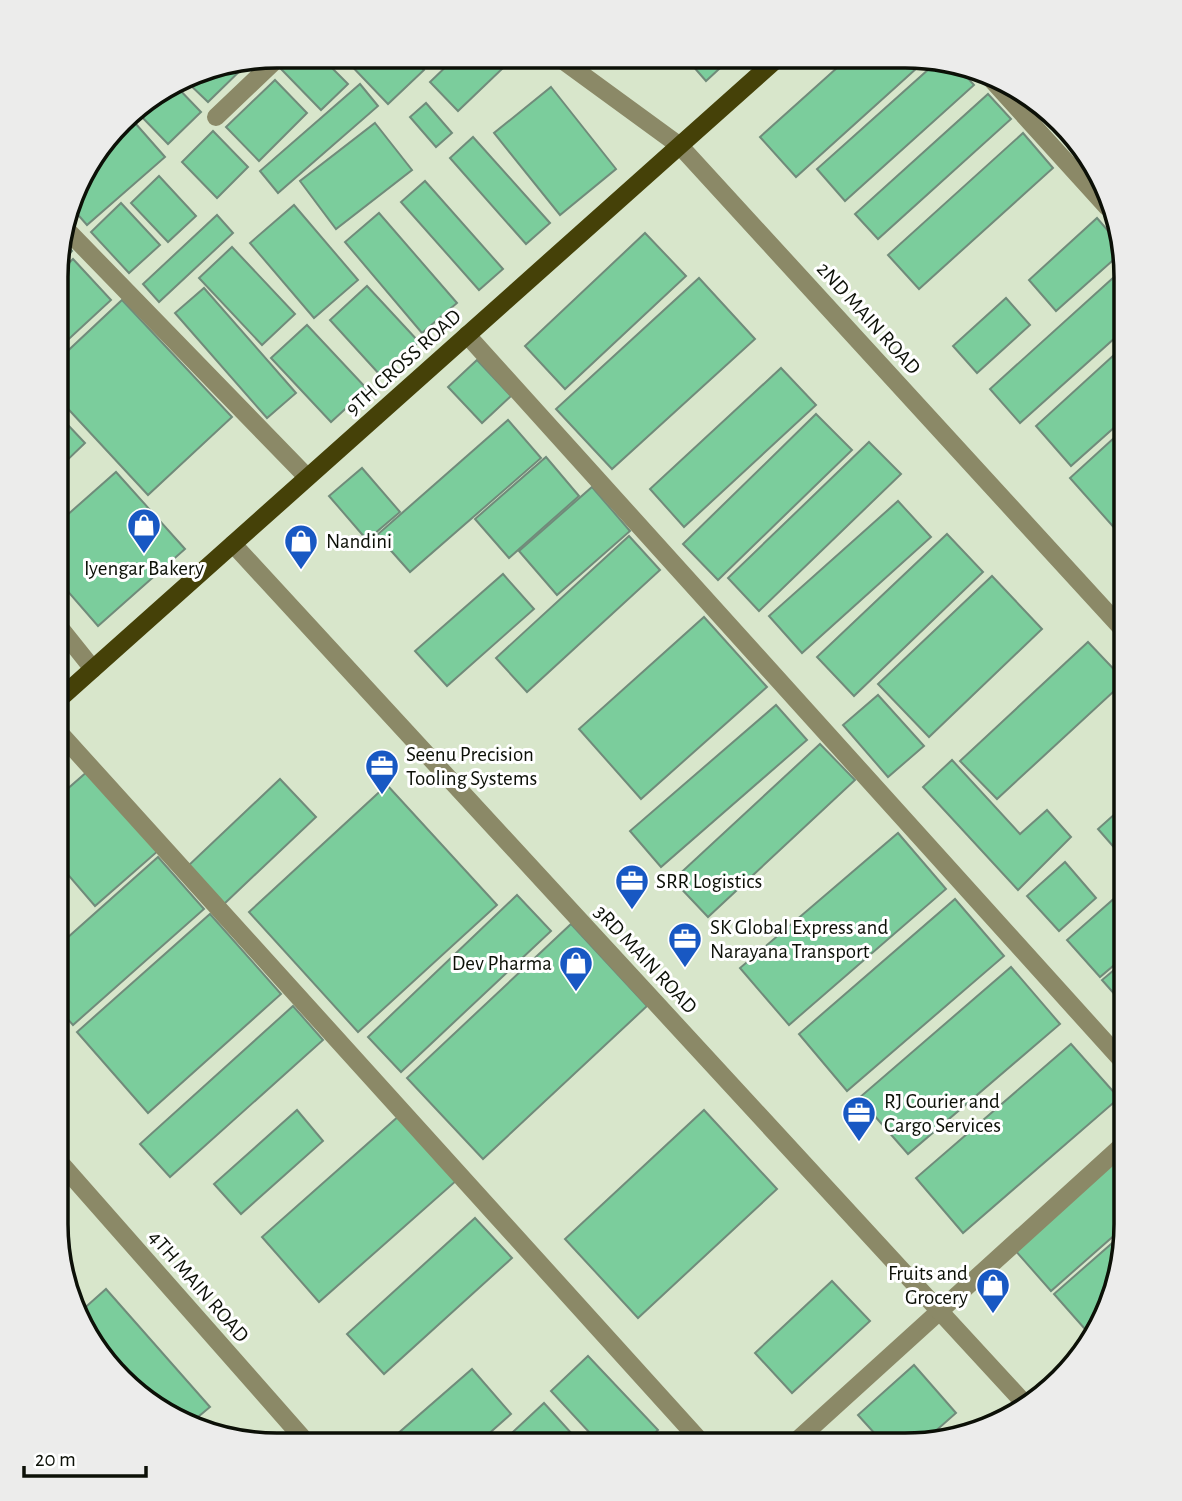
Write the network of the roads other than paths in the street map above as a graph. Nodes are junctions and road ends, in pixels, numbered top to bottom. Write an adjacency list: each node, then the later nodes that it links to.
1 (573, 68): 6 (street, 2ND MAIN ROAD)
2 (768, 68): 6 (main road, 9TH CROSS ROAD)
3 (267, 69): 5 (street)
4 (1005, 94): 7 (street)
5 (216, 117)
6 (680, 146): 9 (main road, 9TH CROSS ROAD); 12 (street, 2ND MAIN ROAD)
7 (1098, 197)
8 (72, 236): 10 (street)
9 (467, 335): 10 (main road, 9TH CROSS ROAD); 17 (street)
10 (307, 477): 11 (main road, 9TH CROSS ROAD)
11 (233, 544): 14 (main road, 9TH CROSS ROAD); 20 (street, 3RD MAIN ROAD)
12 (1114, 620)
13 (68, 638): 14 (street)
14 (93, 669): 15 (main road, 9TH CROSS ROAD)
15 (68, 691)
16 (68, 742): 23 (street)
17 (1113, 1051)
18 (1113, 1154): 20 (street)
19 (68, 1172): 22 (street, 4TH MAIN ROAD)
20 (939, 1311): 21 (street, 3RD MAIN ROAD); 24 (street)
21 (1020, 1398)
22 (297, 1432)
23 (693, 1432)
24 (805, 1432)

